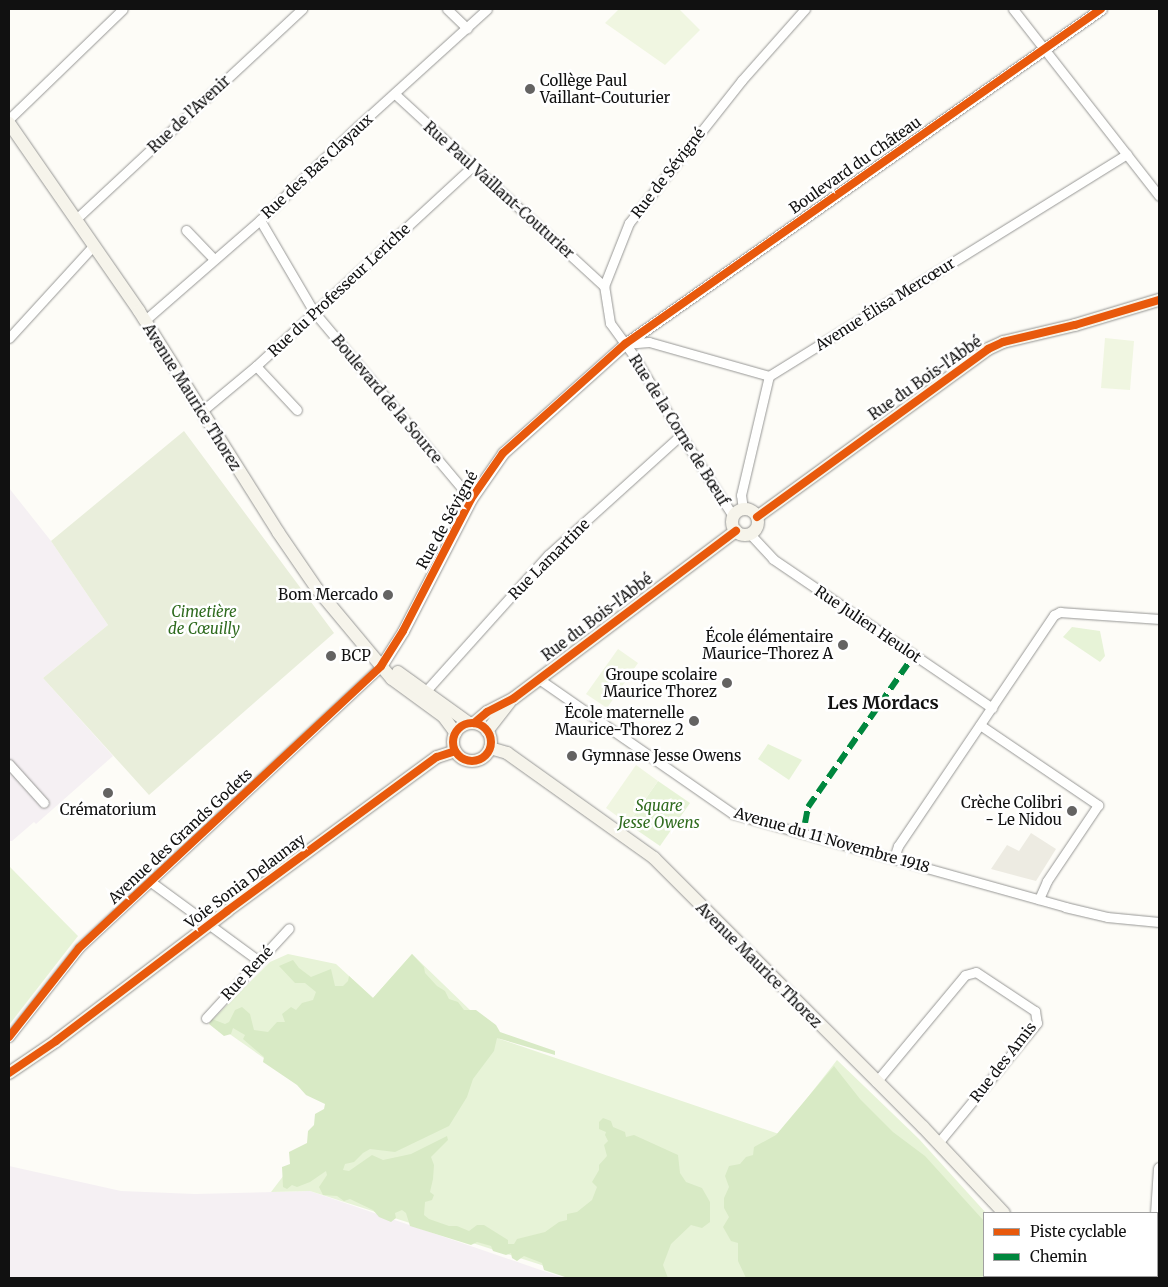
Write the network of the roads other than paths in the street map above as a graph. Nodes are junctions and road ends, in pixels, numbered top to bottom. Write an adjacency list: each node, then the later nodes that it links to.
1 (123, 9): 11 (street)
2 (302, 9): 16 (street, Rue de l’Avenir)
3 (447, 9): 8 (street)
4 (487, 9): 8 (street, Rue des Bas Clayaux)
5 (805, 9): 21 (street, Rue de Sévigné)
6 (1013, 9): 9 (street)
7 (1101, 9): 9 (street, Boulevard du Château)
8 (466, 28): 10 (street, Rue des Bas Clayaux)
9 (1044, 48): 13 (street); 26 (street, Boulevard du Château)
10 (394, 94): 14 (street, Rue Paul Vaillant-Couturier); 17 (street, Rue des Bas Clayaux)
11 (9, 119)
12 (9, 123): 16 (main road, Avenue Maurice Thorez)
13 (1127, 154): 15 (street); 28 (street, Avenue Élisa Mercœur)
14 (473, 166): 21 (street, Rue Paul Vaillant-Couturier); 23 (street, Rue du Professeur Leriche)
15 (1159, 196)
16 (76, 219): 19 (main road, Avenue Maurice Thorez)
17 (260, 220): 20 (street, Rue des Bas Clayaux); 23 (street, Boulevard de la Source)
18 (186, 230): 20 (street)
19 (94, 245): 24 (main road, Avenue Maurice Thorez); 25 (street)
20 (214, 259): 24 (street, Rue des Bas Clayaux)
21 (604, 286): 26 (street)
22 (1159, 300): 34 (main road, Rue du Bois-l'Abbé)
23 (314, 312): 27 (street, Rue du Professeur Leriche); 32 (street, Boulevard de la Source)
24 (144, 321): 30 (main road, Avenue Maurice Thorez)
25 (9, 338)
26 (625, 344): 28 (street); 31 (street, Rue de la Corne de Bœuf); 32 (street, Rue de Sévigné)
27 (256, 366): 29 (street); 30 (street, Rue du Professeur Leriche)
28 (770, 376): 33 (street)
29 (297, 410)
30 (202, 411): 38 (main road, Avenue Maurice Thorez)
31 (681, 435): 33 (street, Rue de la Corne de Bœuf); 40 (street, Rue Lamartine)
32 (471, 499): 38 (street, Rue de Sévigné)
33 (738, 513): 34 (main road); 35 (main road)
34 (757, 517): 36 (main road)
35 (736, 531): 36 (main road); 39 (main road, Rue du Bois-l'Abbé)
36 (750, 534): 42 (street, Rue Julien Heulot)
37 (1159, 619): 42 (street)
38 (381, 666): 40 (main road, Avenue Maurice Thorez); 46 (main road, Avenue Maurice Thorez); 52 (street, Avenue des Grands Godets)
39 (539, 679): 41 (main road, Rue du Bois-l'Abbé); 51 (street, Avenue du 11 Novembre 1918)
40 (425, 692): 43 (main road, Avenue Maurice Thorez)
41 (514, 698): 43 (main road, Rue du Bois-l'Abbé); 45 (main road, Rue du Bois-l'Abbé)
42 (992, 708): 44 (street)
43 (472, 723): 45 (main road); 46 (main road)
44 (980, 725): 51 (street); 53 (street)
45 (487, 731): 47 (main road)
46 (456, 733): 48 (main road)
47 (490, 748): 48 (main road); 63 (main road, Avenue Maurice Thorez)
48 (456, 751): 55 (main road, Voie Sonia Delaunay)
49 (9, 764): 50 (street)
50 (44, 803)
51 (894, 858): 53 (street, Avenue du 11 Novembre 1918)
52 (151, 882): 55 (street); 59 (street, Avenue des Grands Godets)
53 (1039, 899): 54 (street, Avenue du 11 Novembre 1918)
54 (1159, 922)
55 (210, 924): 57 (street); 60 (main road, Voie Sonia Delaunay)
56 (289, 928): 57 (street, Rue René)
57 (259, 961): 58 (street, Rue René)
58 (206, 1018)
59 (9, 1037)
60 (56, 1041): 61 (main road, Voie Sonia Delaunay); 62 (main road, Voie Sonia Delaunay)
61 (9, 1073)
62 (9, 1082)
63 (876, 1082): 64 (main road, Avenue Maurice Thorez); 64 (street, Rue des Amis)
64 (938, 1143): 66 (main road, Avenue Maurice Thorez)
65 (1159, 1168): 67 (street)
66 (1003, 1212)
67 (1156, 1212)

